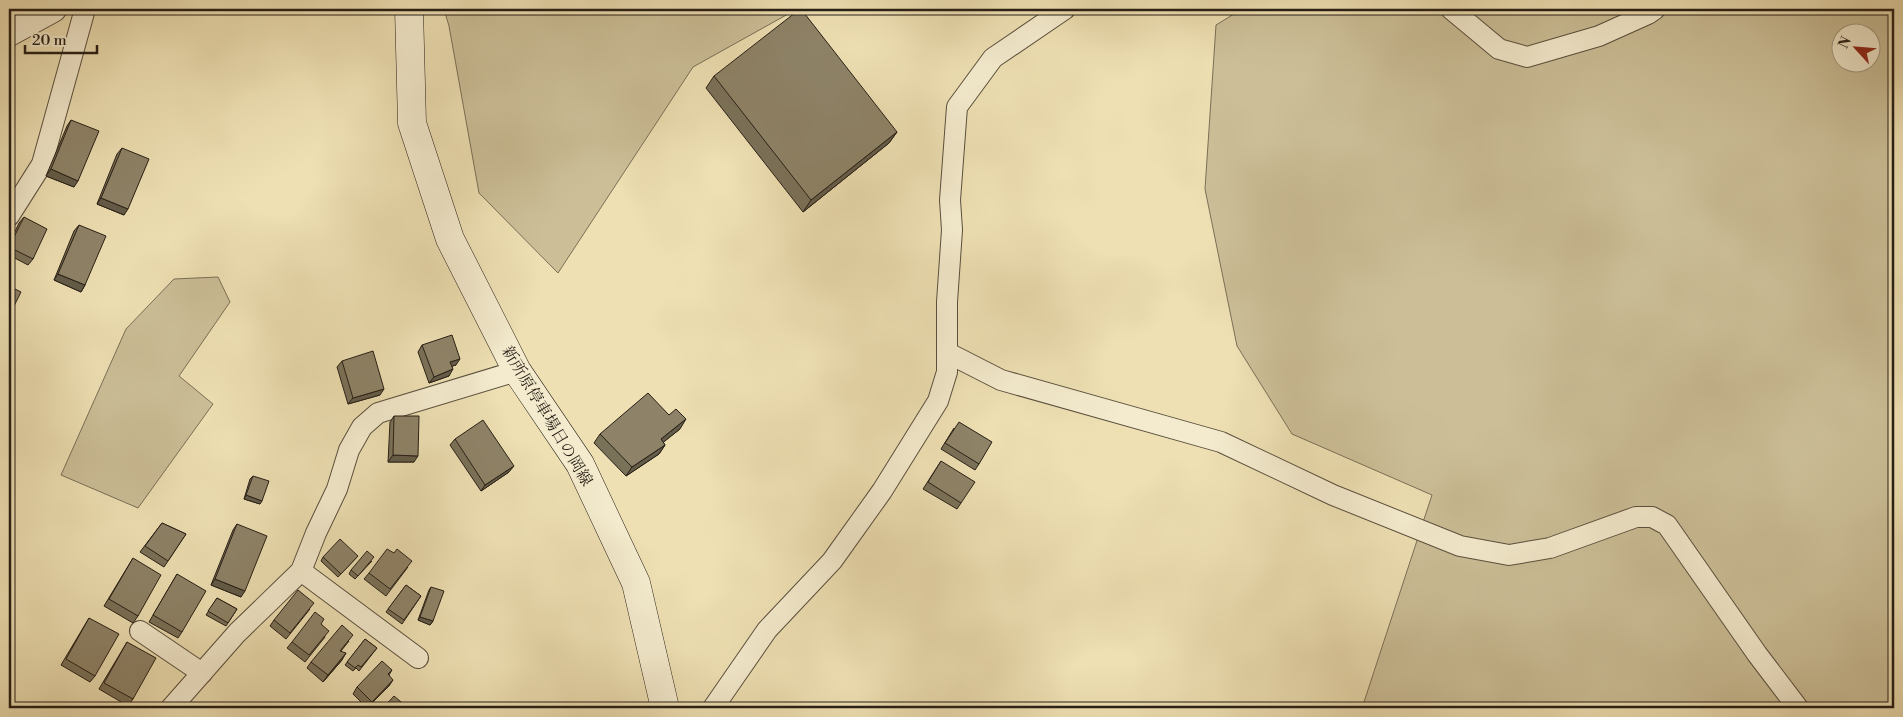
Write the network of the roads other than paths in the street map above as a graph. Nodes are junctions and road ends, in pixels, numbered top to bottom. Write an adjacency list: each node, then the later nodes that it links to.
1 (53, 9): 7 (street)
2 (86, 9): 8 (street)
3 (409, 9): 10 (main road, 新所原停車場日の岡線)
4 (1065, 9): 9 (street)
5 (1451, 9): 6 (street)
6 (1655, 9)
7 (9, 32)
8 (9, 216)
9 (948, 353): 17 (street); 18 (street)
10 (517, 371): 11 (street); 16 (main road, 新所原停車場日の岡線)
11 (301, 571): 13 (street); 14 (street)
12 (140, 631): 14 (street)
13 (418, 658)
14 (202, 673): 15 (street)
15 (171, 708)
16 (665, 708)
17 (712, 708)
18 (1798, 708)

